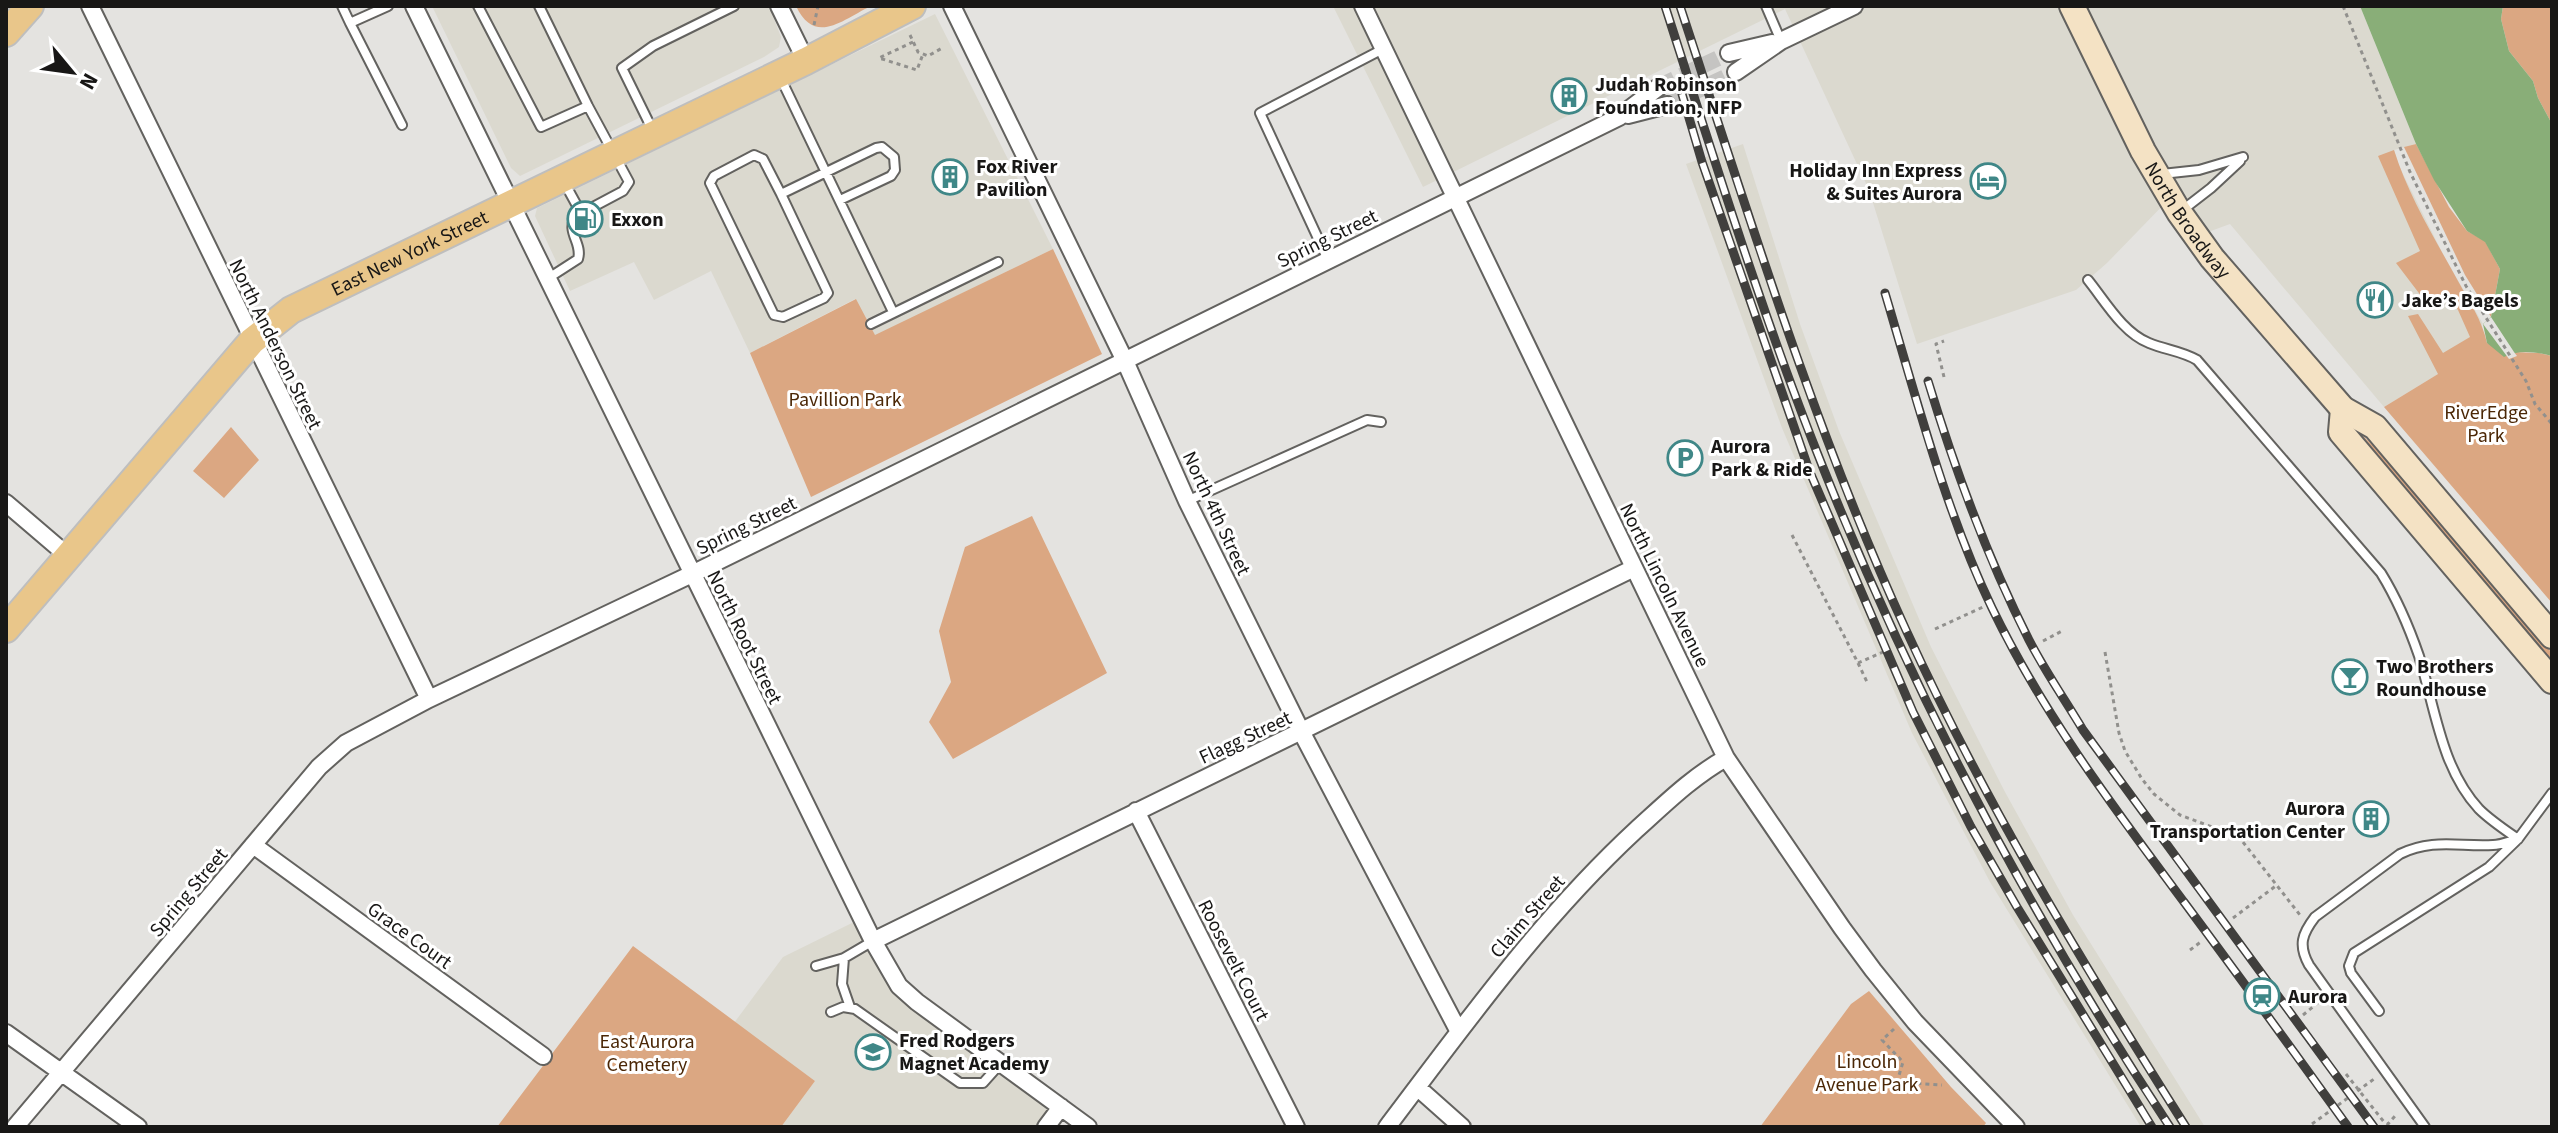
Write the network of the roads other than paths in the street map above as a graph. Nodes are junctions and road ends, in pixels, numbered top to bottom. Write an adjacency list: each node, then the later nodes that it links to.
1 (30, 6): 17 (main road)
2 (90, 6): 46 (street, North Anderson Street)
3 (342, 6): 16 (lane)
4 (388, 6): 16 (lane)
5 (414, 6): 37 (street, North Root Street)
6 (478, 6): 26 (lane)
7 (539, 6): 26 (lane)
8 (779, 6): 21 (street)
9 (912, 6): 21 (main road, East New York Street)
10 (952, 6): 47 (street, North 4th Street)
11 (1363, 6): 19 (street, North Lincoln Avenue)
12 (1766, 6): 18 (lane)
13 (1854, 6): 18 (street)
14 (2072, 6): 32 (main road, North Broadway)
15 (732, 7): 29 (lane)
16 (350, 23): 28 (lane)
17 (6, 33)
18 (1781, 41): 20 (street); 22 (street)
19 (1383, 49): 35 (street, North Lincoln Avenue); 40 (lane)
20 (1729, 53)
21 (806, 61): 23 (main road, East New York Street)
22 (1736, 72)
23 (779, 74): 29 (main road, East New York Street); 31 (lane)
24 (1660, 86): 27 (street, Spring Street)
25 (1667, 105): 27 (street, Spring Street)
26 (588, 106): 30 (lane)
27 (1619, 117): 35 (street, Spring Street)
28 (402, 125)
29 (655, 134): 30 (main road, East New York Street)
30 (614, 153): 33 (main road, East New York Street); 39 (lane)
31 (826, 172): 34 (lane); 36 (lane); 36 (lane)
32 (2156, 175): 38 (main road, North Broadway); 38 (lane)
33 (562, 179): 37 (main road, East New York Street); 39 (lane)
34 (781, 194): 34 (lane)
35 (1456, 197): 40 (street, Spring Street); 53 (street, North Lincoln Avenue)
36 (840, 200): 44 (lane)
37 (510, 204): 42 (street, North Root Street); 46 (main road, East New York Street)
38 (2179, 212): 48 (main road, North Broadway)
39 (581, 213): 42 (lane)
40 (1328, 260): 47 (street, Spring Street)
41 (998, 262): 44 (lane)
42 (547, 279): 54 (street, North Root Street)
43 (2088, 280): 63 (lane)
44 (893, 312): 45 (lane)
45 (871, 324)
46 (252, 341): 52 (main road, East New York Street); 58 (street, North Anderson Street)
47 (1125, 361): 50 (street, North 4th Street); 54 (street, Spring Street)
48 (2343, 409): 56 (main road, North Broadway); 57 (main road, North Broadway)
49 (1381, 422): 50 (lane)
50 (1187, 501): 59 (street, North 4th Street)
51 (6, 503): 52 (street)
52 (68, 556): 55 (main road, East New York Street)
53 (1634, 568): 59 (street, Flagg Street); 60 (street, North Lincoln Avenue)
54 (692, 574): 58 (street, Spring Street); 65 (street, North Root Street)
55 (6, 629)
56 (2552, 636)
57 (2552, 681)
58 (429, 699): 64 (street, Spring Street)
59 (1302, 733): 62 (street, Flagg Street); 71 (street, North 4th Street)
60 (1726, 758): 71 (street, Claim Street); 85 (street, North Lincoln Avenue)
61 (2552, 793): 63 (lane)
62 (1136, 811): 65 (street, Flagg Street); 82 (street, Roosevelt Court)
63 (2518, 839): 69 (lane); 86 (lane)
64 (253, 845): 73 (street, Grace Court); 75 (street, Spring Street)
65 (873, 941): 66 (lane); 74 (street, North Root Street)
66 (844, 958): 67 (lane); 68 (lane)
67 (816, 966)
68 (850, 1007): 70 (lane); 74 (lane)
69 (2379, 1011)
70 (831, 1012)
71 (1458, 1030): 76 (street, Claim Street)
72 (6, 1033): 75 (street)
73 (543, 1056)
74 (1001, 1063): 77 (street, North Root Street)
75 (61, 1072): 78 (street, Spring Street); 79 (street)
76 (1417, 1087): 83 (street, Claim Street); 84 (street)
77 (1061, 1107): 80 (street); 81 (street, North Root Street)
78 (15, 1127)
79 (138, 1127)
80 (1046, 1127)
81 (1088, 1127)
82 (1296, 1127)
83 (1387, 1127)
84 (1462, 1127)
85 (2016, 1127)
86 (2425, 1127)

